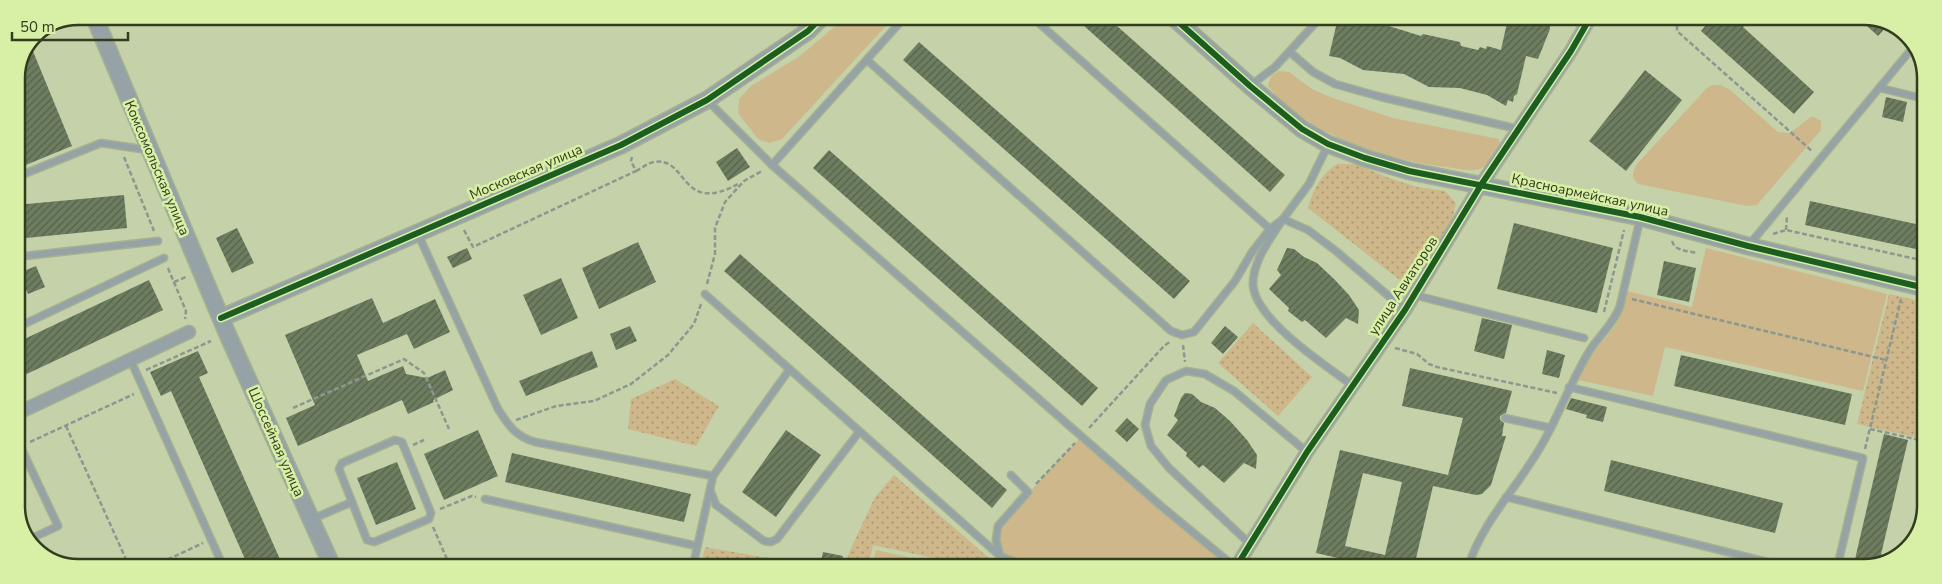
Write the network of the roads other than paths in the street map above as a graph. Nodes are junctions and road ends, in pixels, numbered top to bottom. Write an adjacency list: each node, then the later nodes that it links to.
1 (98, 25): 17 (street, Комсомольская улица)
2 (814, 25): 14 (street, Московская улица)
3 (898, 25): 10 (lane)
4 (1041, 25): 23 (lane)
5 (1182, 25): 11 (street, Красноармейская улица)
6 (1314, 25): 8 (lane)
7 (1586, 25): 15 (street, улица Авиаторов)
8 (1290, 52): 11 (lane); 15 (lane)
9 (1909, 52): 12 (lane)
10 (867, 60): 18 (lane); 23 (lane)
11 (1250, 86): 16 (street, Красноармейская улица)
12 (1880, 88): 13 (lane); 26 (lane)
13 (1917, 97)
14 (707, 100): 18 (lane); 24 (street, Московская улица)
15 (1519, 130): 20 (street, улица Авиаторов)
16 (1328, 144): 20 (street, Красноармейская улица); 22 (lane)
17 (149, 150): 19 (lane); 33 (street, Комсомольская улица)
18 (772, 165): 62 (lane)
19 (25, 174)
20 (1481, 185): 21 (street, Красноармейская улица); 31 (street, улица Авиаторов)
21 (1640, 217): 26 (street, Красноармейская улица); 40 (lane)
22 (1283, 219): 23 (lane); 32 (lane); 39 (lane)
23 (1270, 229)
24 (418, 232): 33 (street, Московская улица); 48 (lane)
25 (158, 241): 27 (lane)
26 (1748, 246): 29 (street, Красноармейская улица)
27 (25, 256)
28 (164, 258): 34 (lane)
29 (1917, 286)
30 (705, 294): 38 (lane)
31 (1414, 295): 32 (street, улица Авиаторов); 36 (lane)
32 (1405, 310): 39 (street, улица Авиаторов)
33 (221, 318): 53 (street, Шоссейная улица)
34 (25, 324)
35 (189, 332): 37 (street)
36 (1584, 338)
37 (131, 361): 41 (street); 58 (lane)
38 (789, 370): 44 (lane); 48 (lane)
39 (1352, 386): 45 (street, улица Авиаторов)
40 (1569, 387): 43 (lane); 66 (lane)
41 (25, 410)
42 (1505, 418): 43 (lane)
43 (1551, 428): 50 (lane)
44 (859, 432): 49 (lane); 57 (lane)
45 (1306, 452): 55 (street, улица Авиаторов); 55 (lane)
46 (25, 455): 54 (lane)
47 (1011, 475): 57 (lane)
48 (713, 476): 49 (lane)
49 (710, 490): 56 (lane)
50 (1506, 497): 64 (lane); 65 (lane)
51 (485, 499): 56 (lane)
52 (352, 502): 52 (lane); 53 (lane)
53 (311, 520): 59 (street, Шоссейная улица)
54 (35, 537)
55 (1250, 544): 63 (street, улица Авиаторов)
56 (697, 546): 60 (lane)
57 (1000, 556): 61 (lane)
58 (220, 559)
59 (329, 559)
60 (694, 559)
61 (1006, 559)
62 (1226, 559)
63 (1241, 559)
64 (1470, 559)
65 (1758, 559)
66 (1840, 559)

